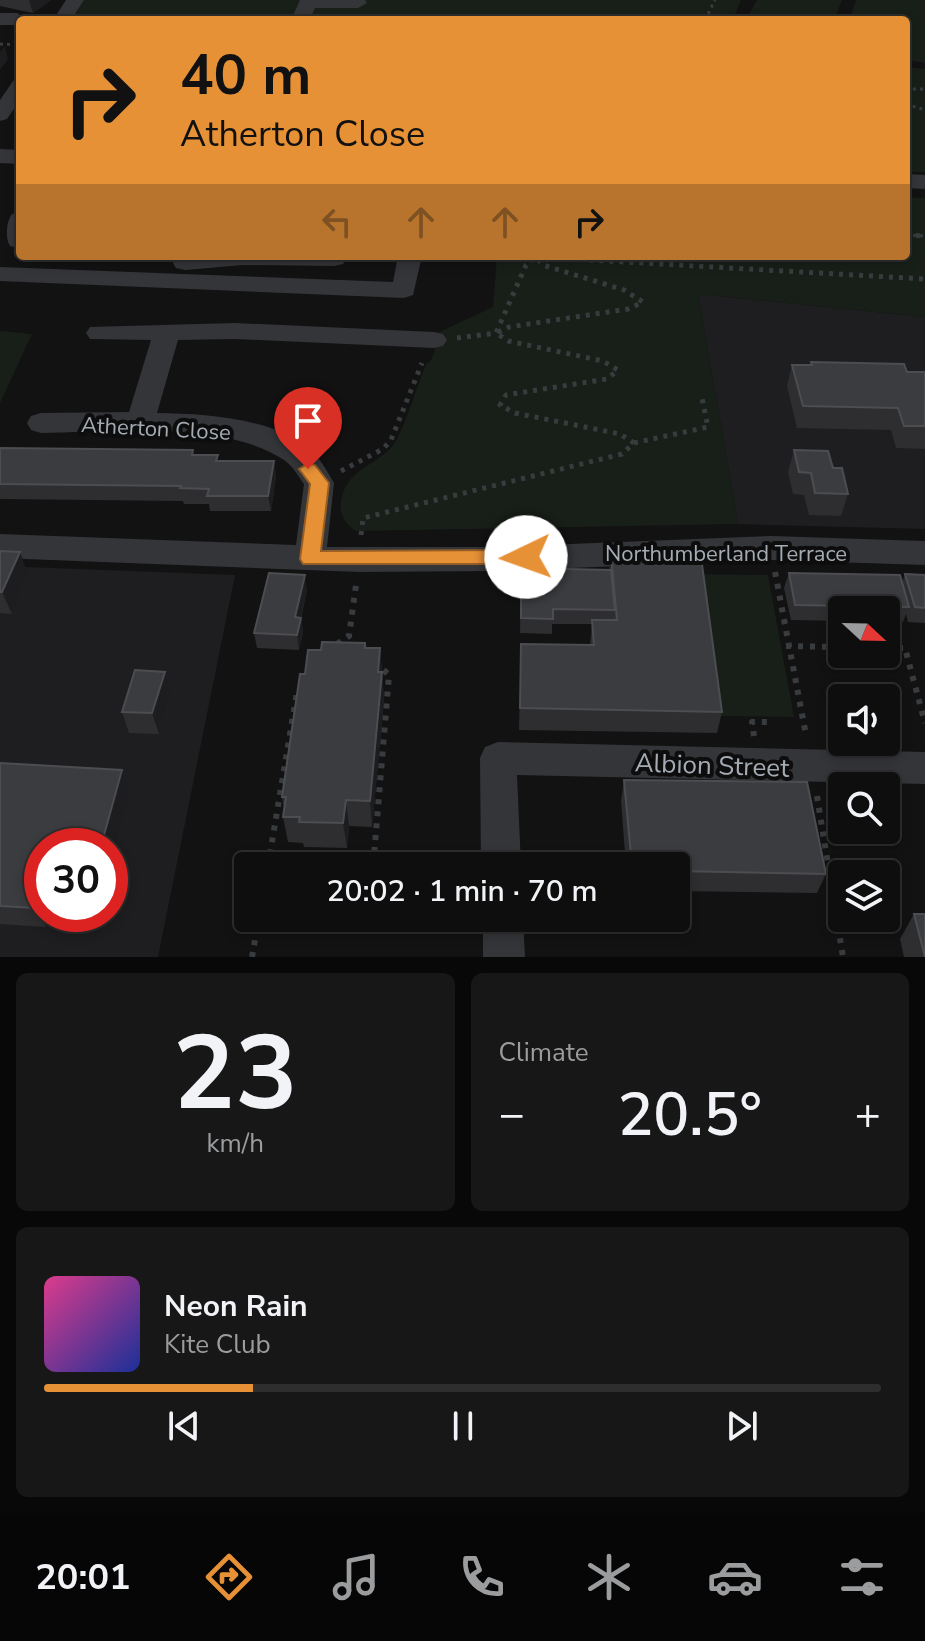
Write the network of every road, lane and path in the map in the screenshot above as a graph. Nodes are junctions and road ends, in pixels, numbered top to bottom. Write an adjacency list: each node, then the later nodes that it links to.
1 (358, 3): 2 (street)
2 (302, 16)
3 (16, 91): 4 (street)
4 (0, 115)
5 (80, 260): 6 (street)
6 (225, 260)
7 (409, 260): 11 (street)
8 (532, 260): 15 (path)
9 (539, 260): 15 (path)
10 (604, 260): 12 (path)
11 (0, 274)
12 (925, 279)
13 (167, 332): 14 (street); 16 (street); 19 (street)
14 (99, 333)
15 (496, 333): 16 (path); 20 (path)
16 (434, 340): 21 (path)
17 (702, 398): 20 (path)
18 (41, 423): 19 (street, Atherton Close)
19 (140, 423): 21 (street, Atherton Close)
20 (634, 443): 25 (path)
21 (319, 483): 24 (street)
22 (0, 546): 24 (street, Northumberland Terrace)
23 (925, 553): 25 (street, Northumberland Terrace)
24 (310, 559): 25 (street, Northumberland Terrace)
25 (360, 560): 26 (path)
26 (349, 636): 27 (path); 31 (path)
27 (359, 646)
28 (786, 646): 29 (path)
29 (828, 647)
30 (900, 648): 36 (path)
31 (325, 653)
32 (369, 656): 39 (path)
33 (299, 686): 38 (path)
34 (767, 717): 35 (path)
35 (752, 722)
36 (925, 723)
37 (925, 768): 40 (street, Albion Street)
38 (270, 852)
39 (374, 852)
40 (501, 852)
41 (256, 932): 43 (path)
42 (503, 932): 44 (street)
43 (252, 957)
44 (504, 957)

